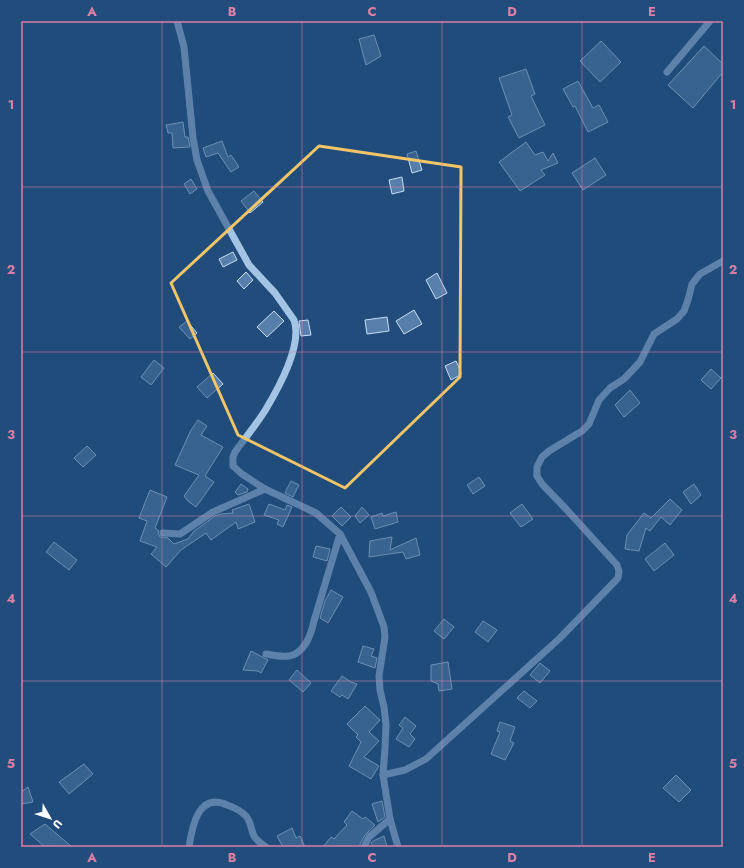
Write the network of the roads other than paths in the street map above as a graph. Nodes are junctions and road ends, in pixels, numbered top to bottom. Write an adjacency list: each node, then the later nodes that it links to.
1 (177, 21): 5 (street)
2 (710, 21): 3 (street)
3 (667, 72)
4 (723, 261): 9 (street)
5 (265, 489): 6 (street); 7 (street)
6 (163, 533)
7 (340, 534): 8 (street); 9 (street)
8 (266, 654)
9 (383, 775): 10 (street)
10 (390, 819): 13 (street); 14 (street)
11 (189, 847): 12 (street)
12 (266, 847)
13 (364, 847)
14 (398, 847)

